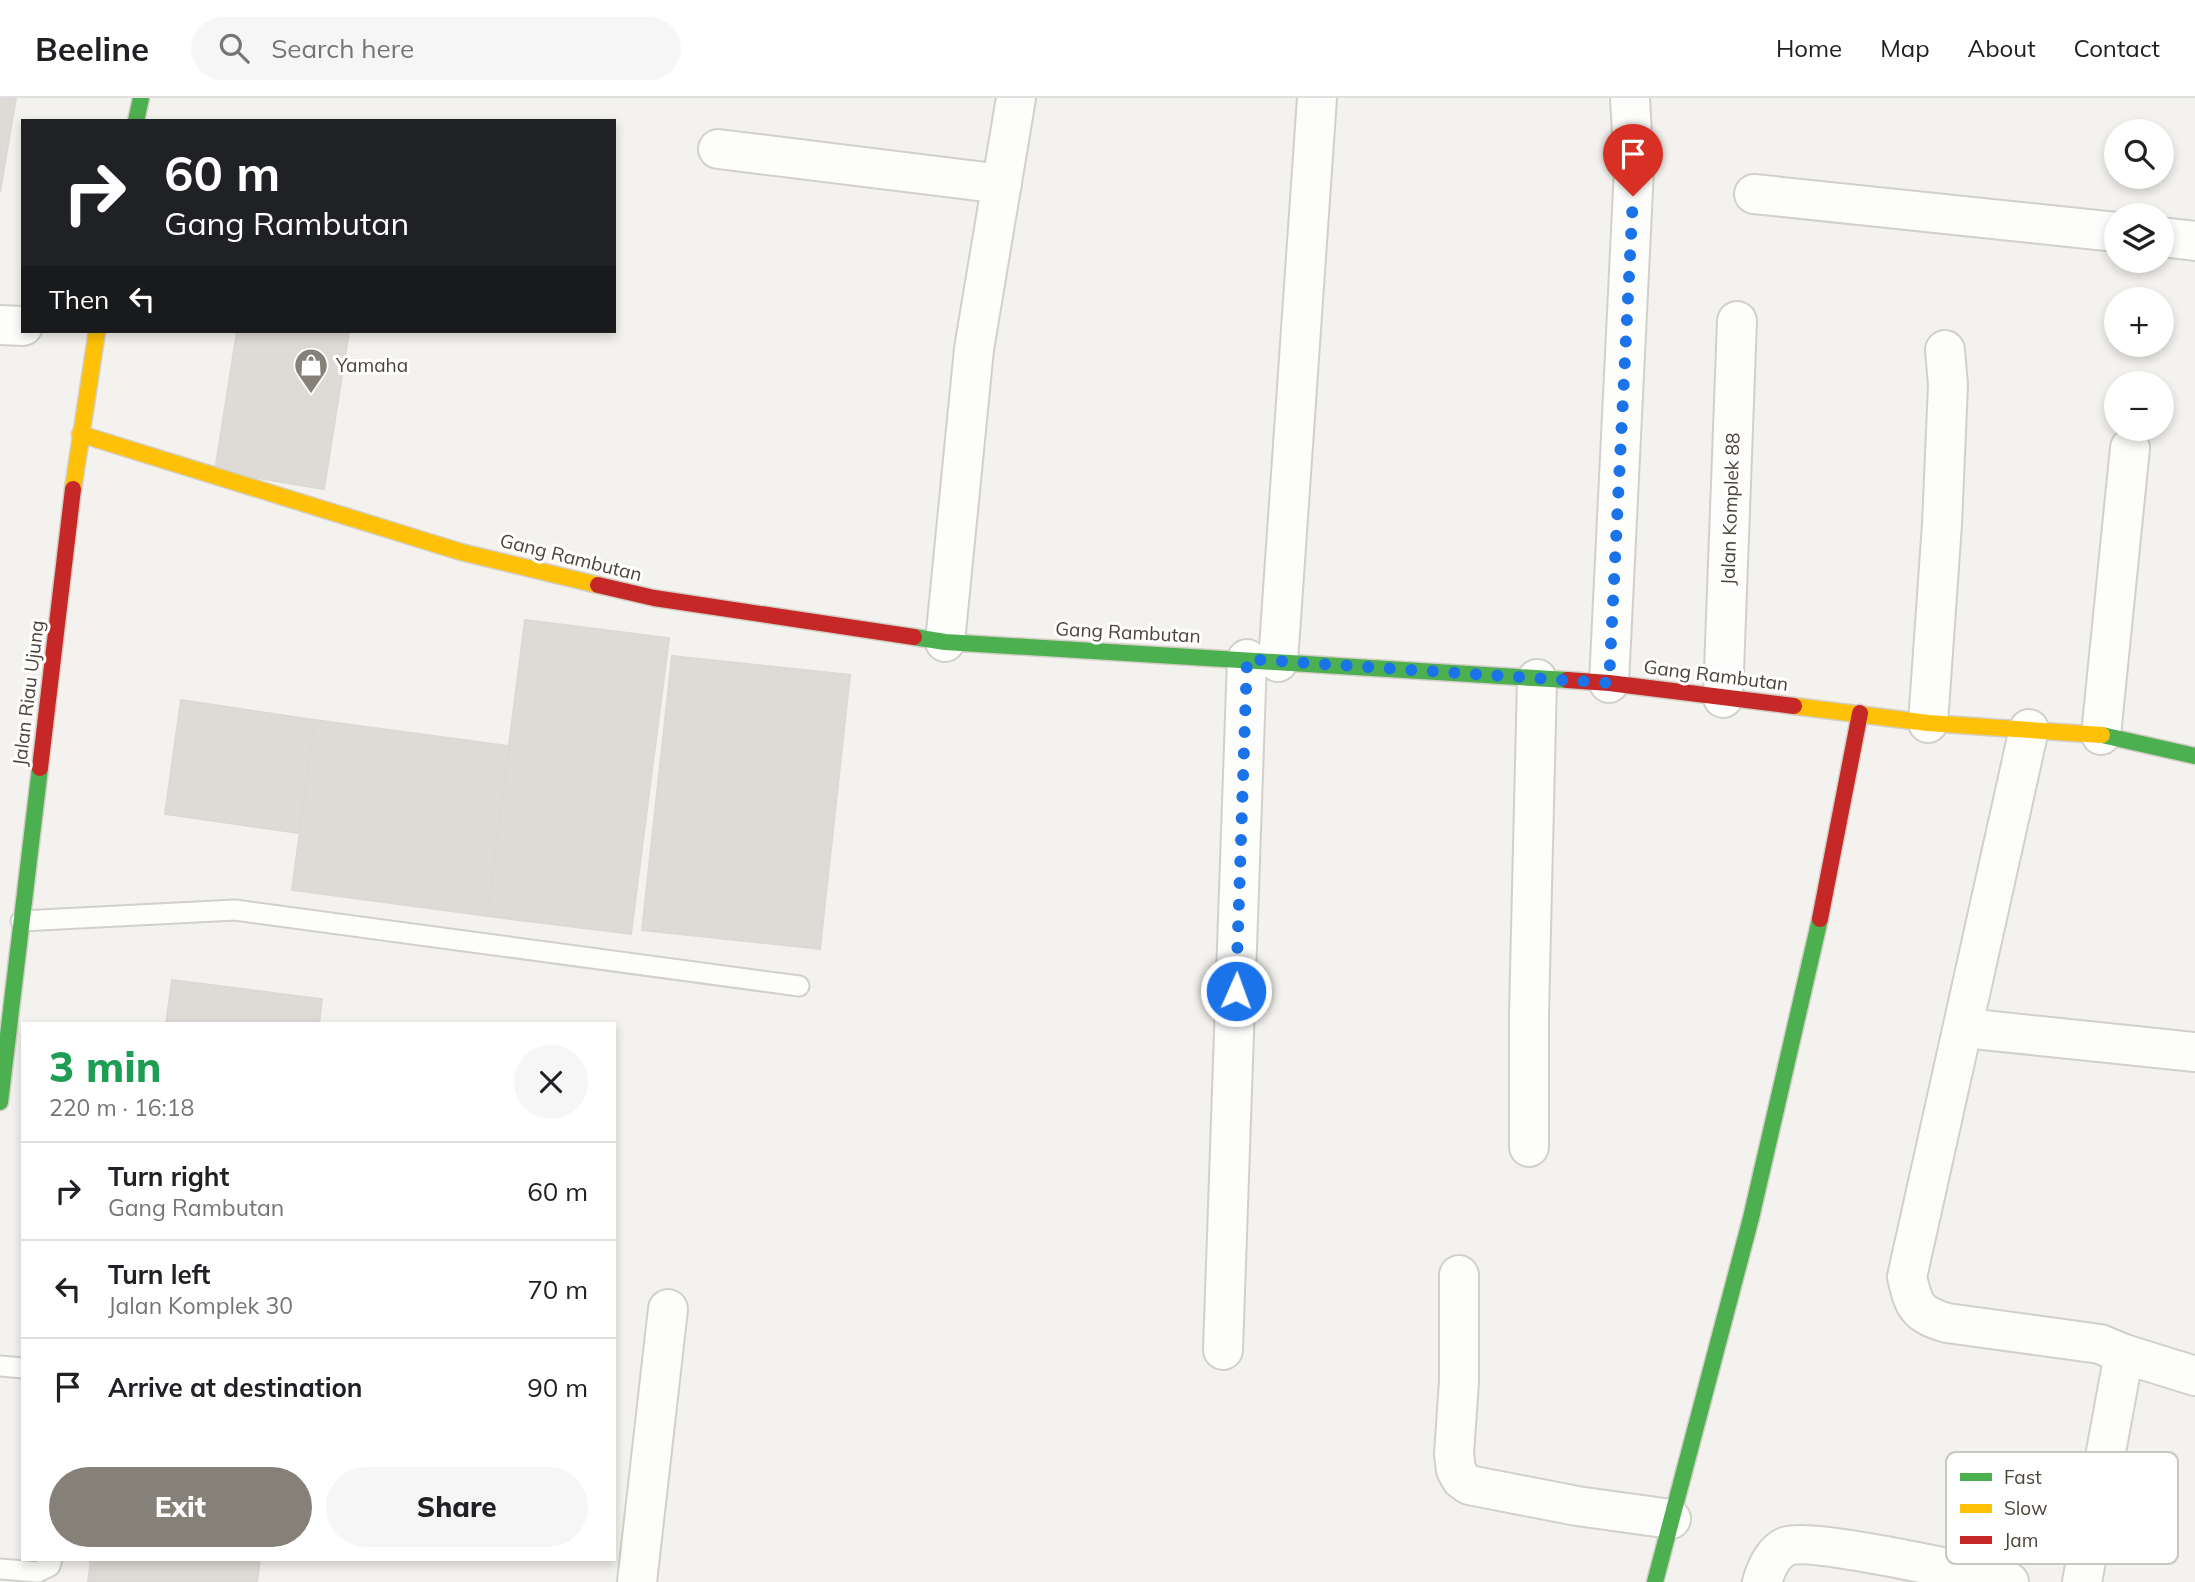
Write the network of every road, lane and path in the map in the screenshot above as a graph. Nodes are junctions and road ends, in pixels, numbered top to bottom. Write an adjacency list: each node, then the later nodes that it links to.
1 (141, 98): 5 (street)
2 (1016, 98): 7 (street)
3 (1317, 98): 20 (street)
4 (1630, 98): 22 (street)
5 (136, 119)
6 (718, 149): 7 (street)
7 (1002, 184): 19 (street)
8 (1754, 194): 9 (street)
9 (2104, 231)
10 (2174, 239): 11 (street)
11 (2195, 241)
12 (1737, 321): 23 (street, Jalan Komplek 88)
13 (0, 325): 14 (street)
14 (21, 326)
15 (97, 333): 17 (street, Jalan Riau Ujung)
16 (1945, 350): 25 (street)
17 (80, 435): 19 (street, Gang Rambutan); 29 (street, Jalan Riau Ujung)
18 (2130, 448): 27 (street)
19 (945, 642): 20 (street, Gang Rambutan)
20 (1263, 661): 21 (street, Gang Rambutan); 37 (street)
21 (1537, 679): 22 (street, Gang Rambutan); 34 (street)
22 (1609, 683): 23 (street, Gang Rambutan)
23 (1723, 698): 24 (street, Gang Rambutan)
24 (1860, 713): 25 (street, Gang Rambutan); 43 (street)
25 (1928, 723): 26 (street, Gang Rambutan)
26 (2029, 729): 27 (street, Gang Rambutan); 31 (street)
27 (2101, 736): 28 (street, Gang Rambutan)
28 (2195, 756)
29 (21, 921): 30 (lane); 33 (street, Jalan Riau Ujung)
30 (799, 986)
31 (1964, 1028): 32 (street); 38 (street)
32 (2195, 1052)
33 (0, 1102)
34 (1529, 1147)
35 (1459, 1275): 43 (street)
36 (668, 1309): 48 (street)
37 (1223, 1350)
38 (2123, 1354): 41 (street); 42 (street)
39 (0, 1366): 40 (lane)
40 (21, 1368)
41 (2195, 1376)
42 (2105, 1452)
43 (1671, 1519): 49 (street)
44 (51, 1561): 46 (lane)
45 (2085, 1564): 51 (street)
46 (0, 1569)
47 (1986, 1579): 50 (street)
48 (637, 1582)
49 (1655, 1582)
50 (1762, 1582)
51 (2082, 1582)

